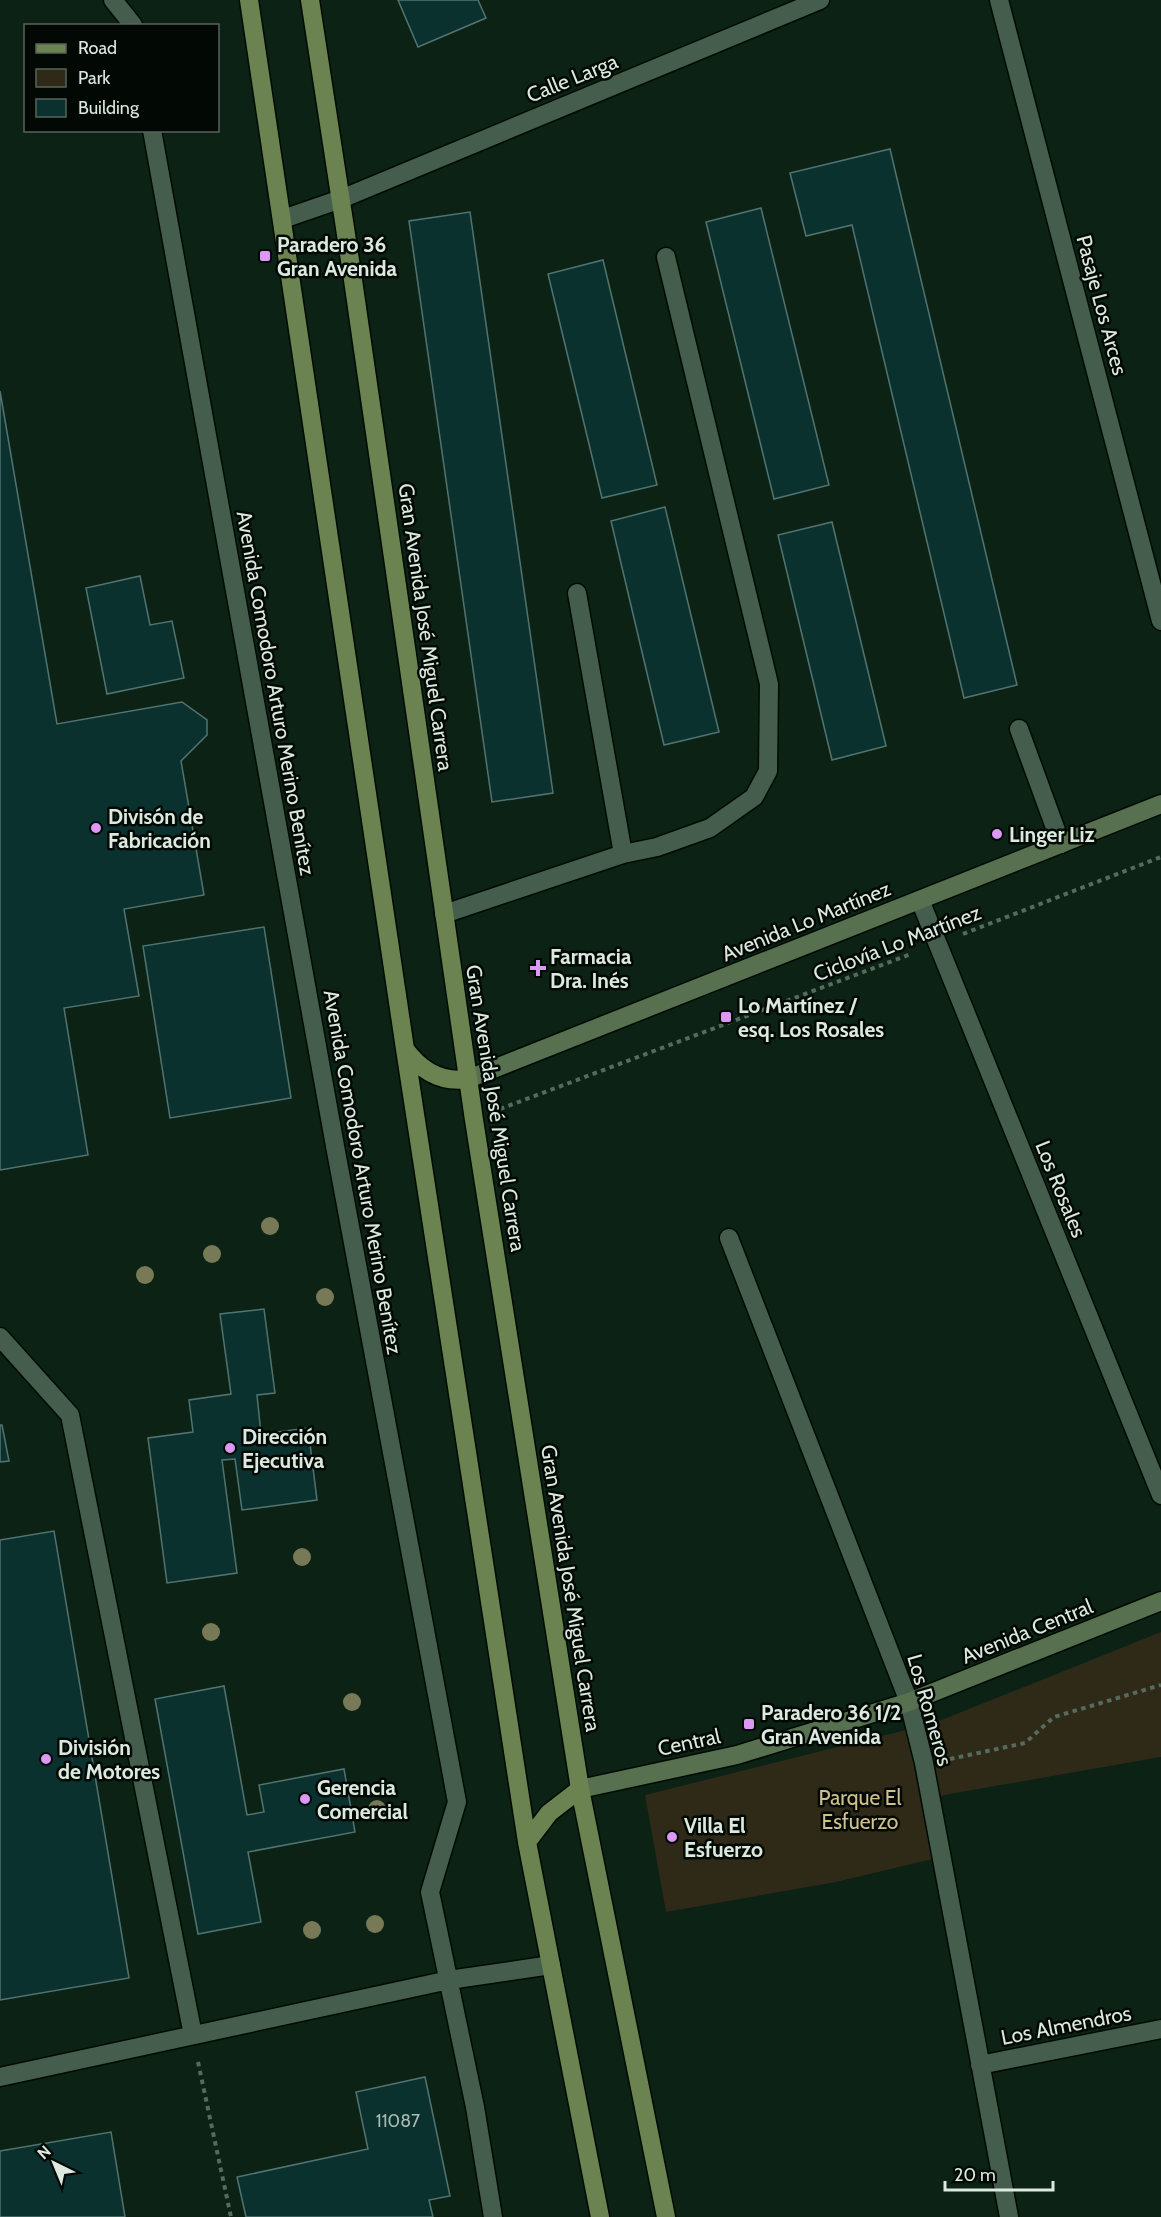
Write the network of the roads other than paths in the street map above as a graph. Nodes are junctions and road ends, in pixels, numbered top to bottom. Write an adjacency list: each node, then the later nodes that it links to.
1 (113, 0): 7 (street)
2 (128, 0): 8 (street)
3 (249, 0): 11 (main road)
4 (310, 0): 10 (main road, Gran Avenida José Miguel Carrera)
5 (820, 0): 10 (street, Calle Larga)
6 (999, 0): 14 (street, Pasaje Los Arces)
7 (133, 24)
8 (134, 24)
9 (152, 132): 31 (street, Avenida Comodoro Arturo Merino Benítez)
10 (341, 199): 11 (street, Calle Larga); 20 (main road, Gran Avenida José Miguel Carrera)
11 (283, 219): 21 (main road)
12 (666, 257): 18 (street)
13 (577, 593): 18 (street)
14 (1161, 621)
15 (1019, 729): 17 (street)
16 (1161, 804): 17 (main road, Avenida Lo Martínez)
17 (1061, 843): 19 (main road, Avenida Lo Martínez)
18 (623, 854): 20 (street)
19 (920, 900): 22 (main road, Avenida Lo Martínez); 25 (street, Los Rosales)
20 (444, 914): 22 (main road, Gran Avenida José Miguel Carrera)
21 (405, 1049): 22 (main road); 29 (main road)
22 (468, 1079): 28 (main road, Gran Avenida José Miguel Carrera)
23 (729, 1238): 27 (street, Los Romeros)
24 (0, 1338): 33 (street)
25 (1161, 1495)
26 (1161, 1601): 27 (main road, Avenida Central)
27 (909, 1702): 28 (main road, Central); 34 (street, Los Romeros)
28 (580, 1789): 29 (main road); 38 (main road, Gran Avenida José Miguel Carrera)
29 (527, 1842): 30 (main road)
30 (551, 1965): 31 (street); 37 (main road)
31 (449, 1980): 33 (street); 36 (street, Avenida Comodoro Arturo Merino Benítez)
32 (1161, 2030): 34 (street, Los Almendros)
33 (193, 2035): 35 (street)
34 (980, 2065): 39 (street, Los Romeros)
35 (0, 2077)
36 (493, 2217)
37 (600, 2217)
38 (666, 2217)
39 (1009, 2217)

